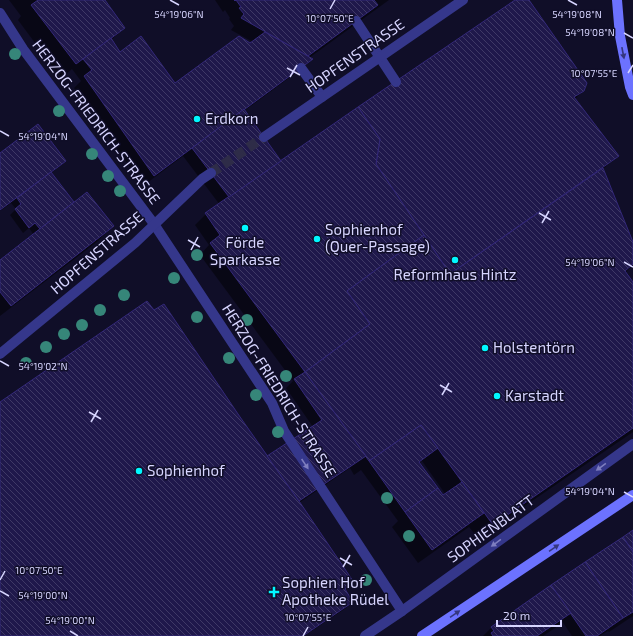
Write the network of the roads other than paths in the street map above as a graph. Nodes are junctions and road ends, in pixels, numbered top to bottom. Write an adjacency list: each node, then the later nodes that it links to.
1 (462, 0): 5 (street, HOPFENSTRASSE)
2 (616, 0): 8 (street, one-way to 8)
3 (0, 13): 12 (street, HERZOG-FRIEDRICH-STRASSE)
4 (356, 21): 5 (street)
5 (380, 57): 7 (street); 9 (street, HOPFENSTRASSE)
6 (301, 68): 9 (street)
7 (396, 82)
8 (633, 95)
9 (322, 97): 10 (street, HOPFENSTRASSE)
10 (264, 137)
11 (211, 174): 12 (street, HOPFENSTRASSE)
12 (154, 224): 13 (street, HOPFENSTRASSE); 16 (street, HERZOG-FRIEDRICH-STRASSE, one-way to 16)
13 (0, 354)
14 (633, 444): 16 (street, SOPHIENBLATT, one-way to 16)
15 (633, 495): 18 (street, one-way to 15)
16 (402, 611): 17 (street, SOPHIENBLATT)
17 (365, 636)
18 (422, 636)

